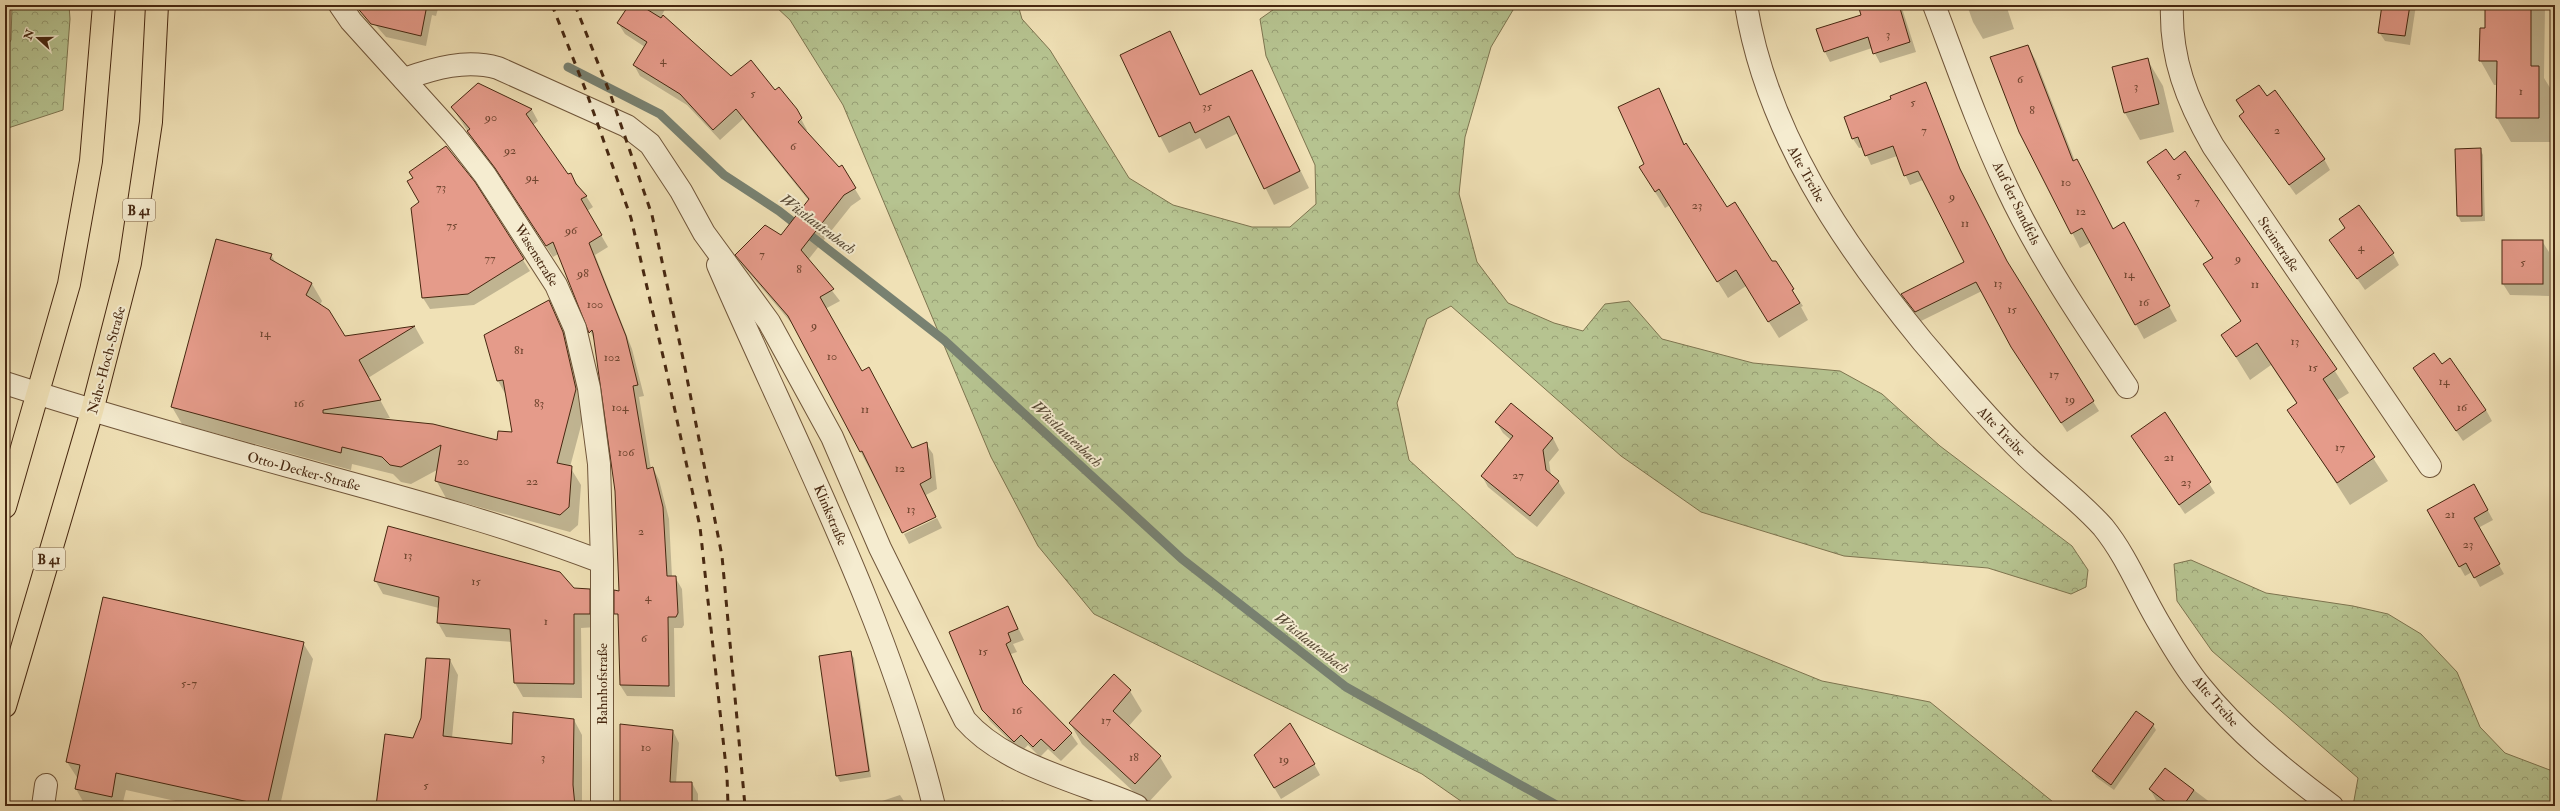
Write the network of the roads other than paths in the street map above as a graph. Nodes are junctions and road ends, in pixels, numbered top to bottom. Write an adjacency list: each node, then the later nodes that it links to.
1 (104, 5): 11 (main road)
2 (157, 5): 12 (main road, Nahe-Hoch-Straße / B 41)
3 (1746, 5): 23 (street, Alte Treibe)
4 (1934, 5): 10 (street, Auf der Sandfels)
5 (2172, 5): 13 (street, Steinstraße)
6 (346, 13): 7 (street, Wasenstraße)
7 (404, 79): 8 (street); 15 (street, Wasenstraße)
8 (704, 233): 18 (street, Klinkstraße); 22 (street)
9 (5, 383): 11 (street, Otto-Decker-Straße)
10 (2127, 387)
11 (38, 394): 12 (street, Otto-Decker-Straße); 14 (main road)
12 (92, 411): 15 (street, Otto-Decker-Straße); 16 (main road, Nahe-Hoch-Straße / B 41)
13 (2430, 466)
14 (5, 506)
15 (602, 562): 20 (street, Bahnhofstraße)
16 (5, 706)
17 (46, 784): 19 (street)
18 (932, 798): 21 (street)
19 (43, 806)
20 (602, 806)
21 (950, 806)
22 (1137, 806)
23 (2332, 806)

